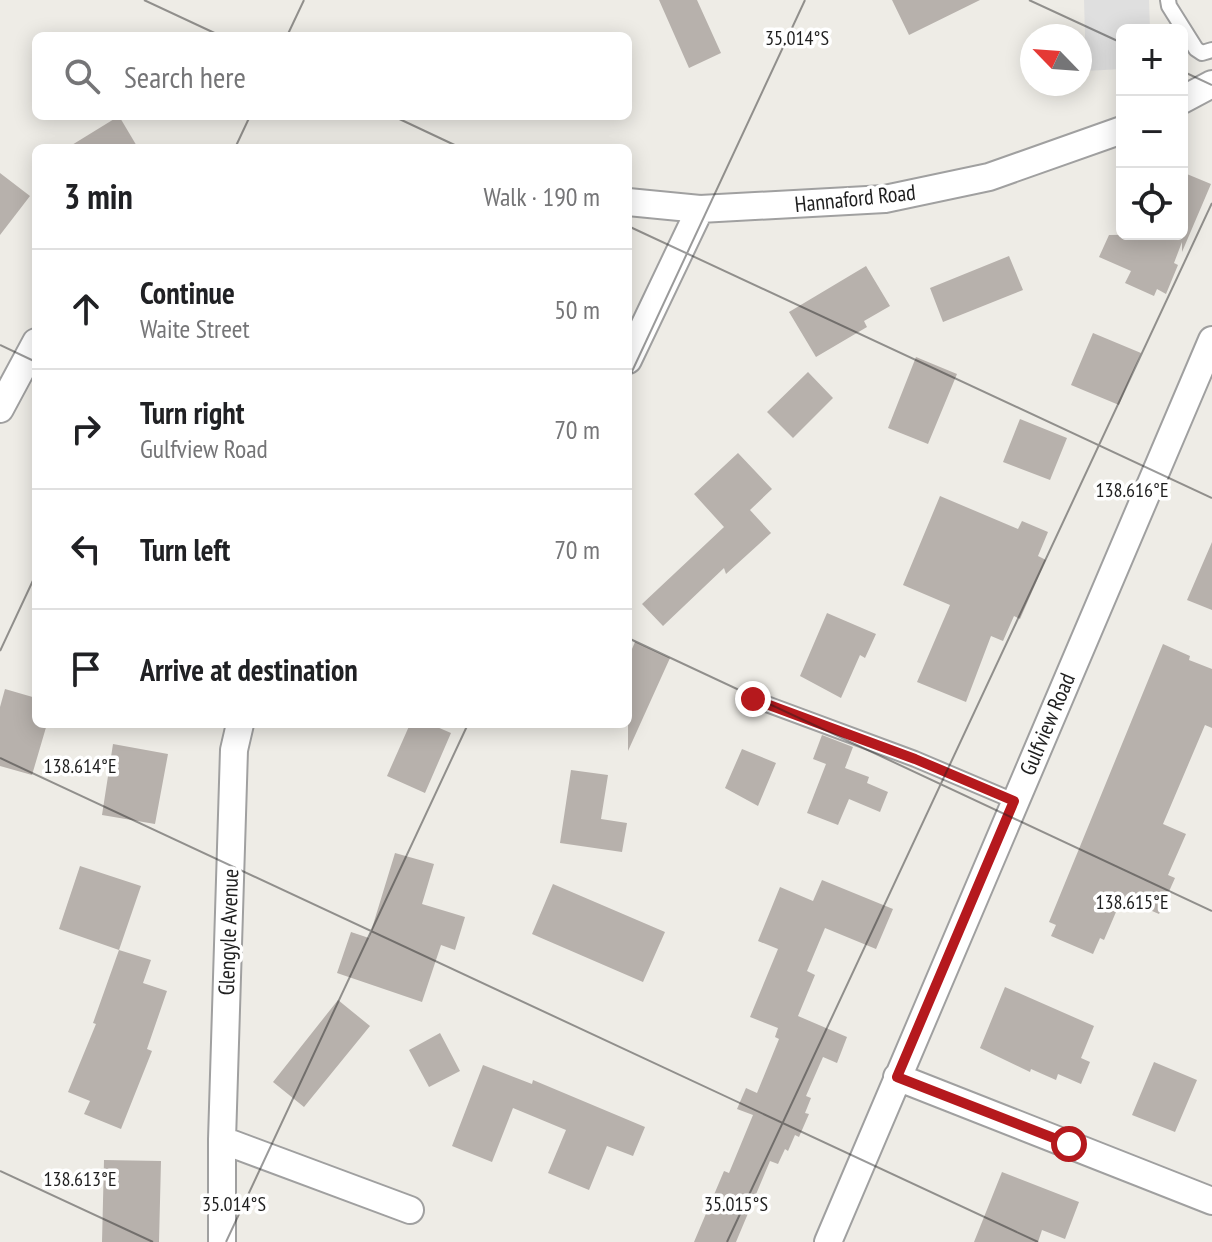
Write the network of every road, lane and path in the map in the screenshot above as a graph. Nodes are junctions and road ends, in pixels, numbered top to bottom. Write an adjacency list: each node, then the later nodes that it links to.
1 (1168, 0): 2 (lane)
2 (1212, 50)
3 (1212, 84): 4 (street)
4 (1188, 97)
5 (1116, 132): 7 (street, Hannaford Road)
6 (632, 202): 7 (street, Hannaford Road)
7 (700, 209): 10 (street)
8 (1212, 340): 14 (street, Gulfview Road)
9 (32, 349): 11 (street)
10 (632, 352)
11 (0, 409)
12 (753, 699): 14 (lane)
13 (239, 728): 16 (street, Glengyle Avenue)
14 (1014, 801): 15 (street, Gulfview Road)
15 (897, 1077): 17 (street); 20 (street, Gulfview Road)
16 (222, 1140): 18 (street); 19 (street, Glengyle Avenue)
17 (1212, 1201)
18 (410, 1210)
19 (222, 1242)
20 (828, 1242)

